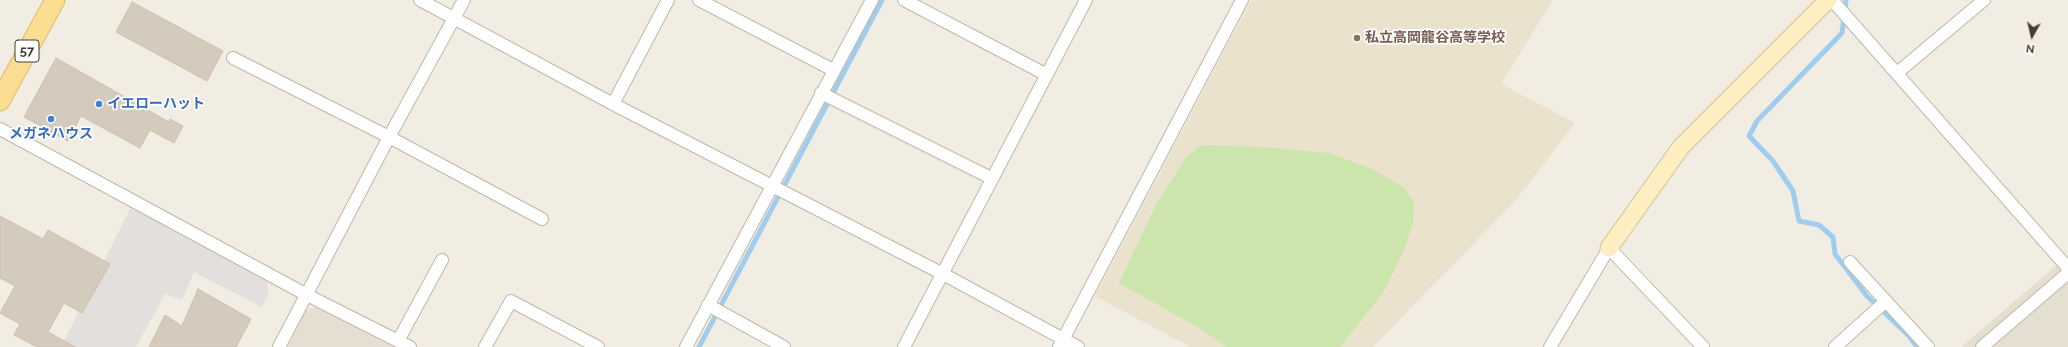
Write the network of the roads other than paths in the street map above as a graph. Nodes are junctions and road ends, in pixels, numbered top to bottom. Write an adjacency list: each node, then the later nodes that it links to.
1 (55, 0): 19 (main road, 57)
2 (420, 0): 13 (street)
3 (464, 0): 13 (street)
4 (668, 0): 20 (street)
5 (699, 0): 15 (street)
6 (872, 0): 15 (street)
7 (904, 0): 17 (street)
8 (1242, 0): 36 (street)
9 (1828, 0): 26 (street)
10 (1832, 0): 16 (street)
11 (1984, 0): 16 (street)
12 (1084, 1): 17 (street)
13 (454, 18): 20 (street); 22 (street)
14 (233, 58): 22 (street)
15 (833, 70): 18 (street)
16 (1897, 72): 29 (street)
17 (1047, 75): 23 (street)
18 (828, 96): 23 (street); 24 (street)
19 (0, 101)
20 (613, 104): 24 (street)
21 (0, 129): 32 (street)
22 (389, 137): 25 (street); 32 (street)
23 (991, 178): 31 (street)
24 (778, 189): 31 (street); 34 (street)
25 (542, 219)
26 (1609, 248): 45 (street); 46 (street)
27 (442, 260): 35 (street)
28 (1850, 262): 33 (street)
29 (2068, 268)
30 (2068, 273): 49 (street)
31 (943, 274): 36 (street); 43 (street)
32 (307, 295): 35 (street); 37 (street)
33 (1886, 302): 47 (street); 48 (street)
34 (714, 308): 41 (street); 42 (street)
35 (398, 341): 38 (street)
36 (1061, 343): 44 (street)
37 (279, 347)
38 (410, 347)
39 (485, 347): 40 (street)
40 (598, 347)
41 (686, 347)
42 (784, 347)
43 (904, 347)
44 (1078, 347)
45 (1550, 347)
46 (1703, 347)
47 (1835, 347)
48 (1928, 347)
49 (1982, 347)

